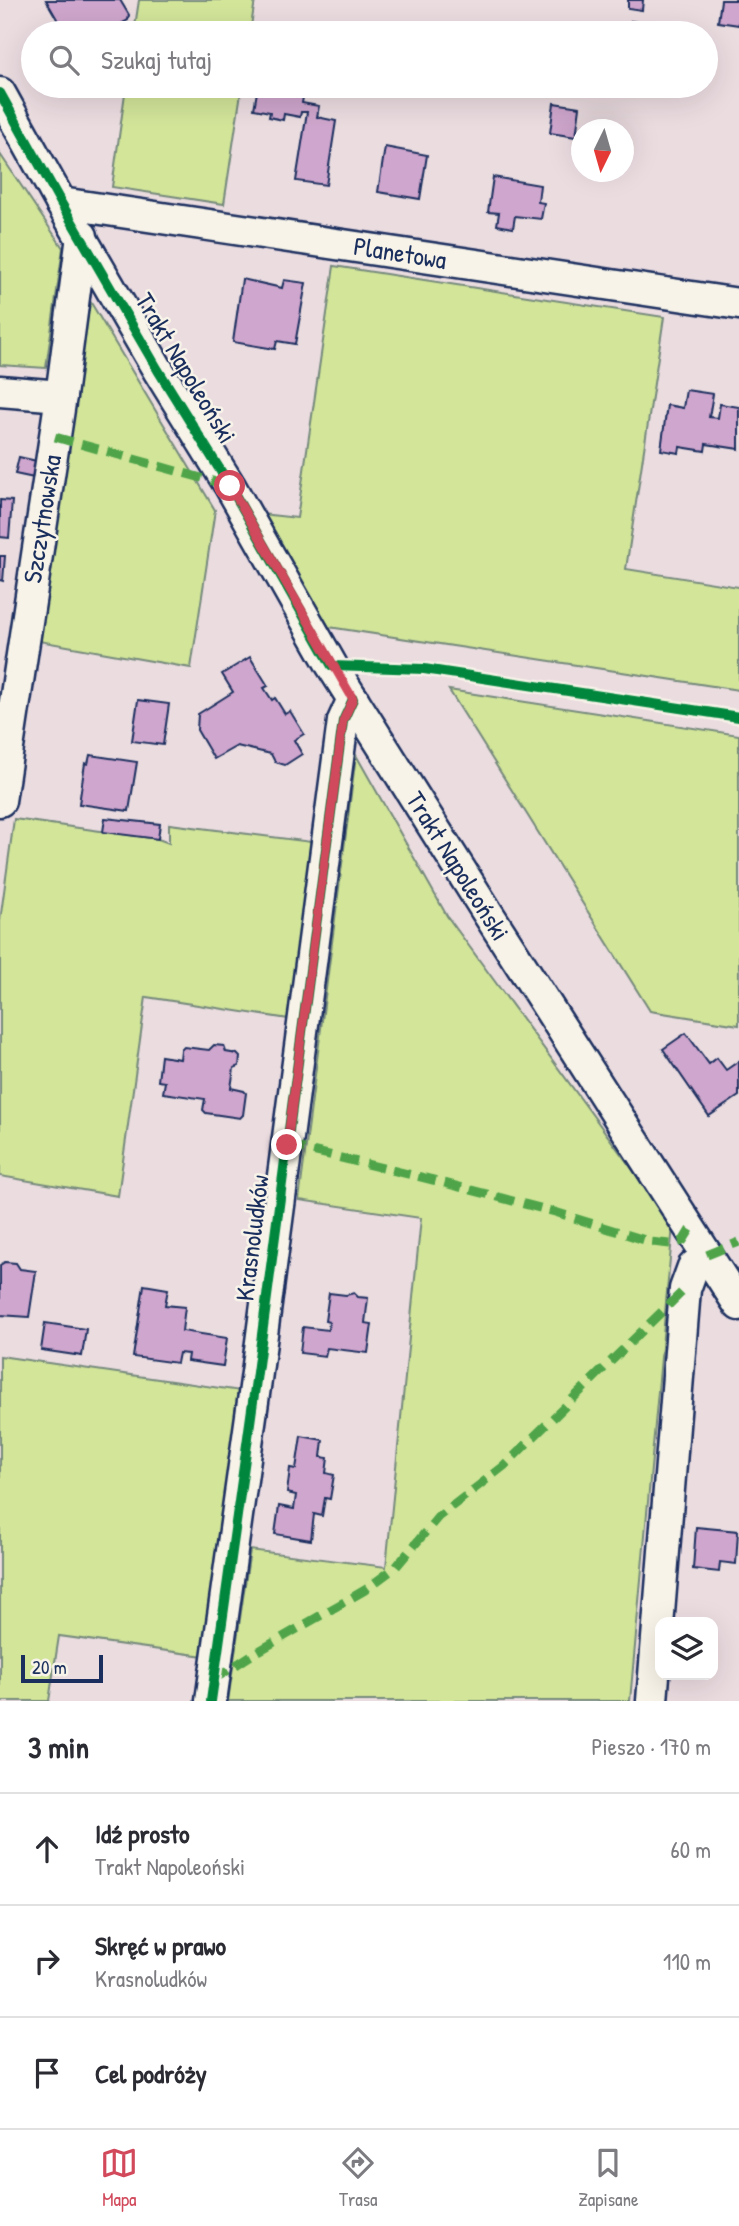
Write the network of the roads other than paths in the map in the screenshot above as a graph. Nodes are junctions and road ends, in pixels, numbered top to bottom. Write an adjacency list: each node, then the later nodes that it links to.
1 (0, 93): 2 (street, Trakt Napoleoński)
2 (61, 203): 3 (street, Trakt Napoleoński); 4 (street, Planetowa)
3 (82, 236): 6 (street, Szczytnowska); 7 (street, Trakt Napoleoński)
4 (739, 304)
5 (0, 391): 6 (street)
6 (61, 396): 8 (street, Szczytnowska)
7 (353, 699): 9 (street, Trakt Napoleoński); 12 (street, Krasnoludków)
8 (0, 802)
9 (707, 1255): 10 (street); 11 (street, Trakt Napoleoński); 13 (street)
10 (739, 1264)
11 (739, 1305)
12 (211, 1701)
13 (652, 1701)

